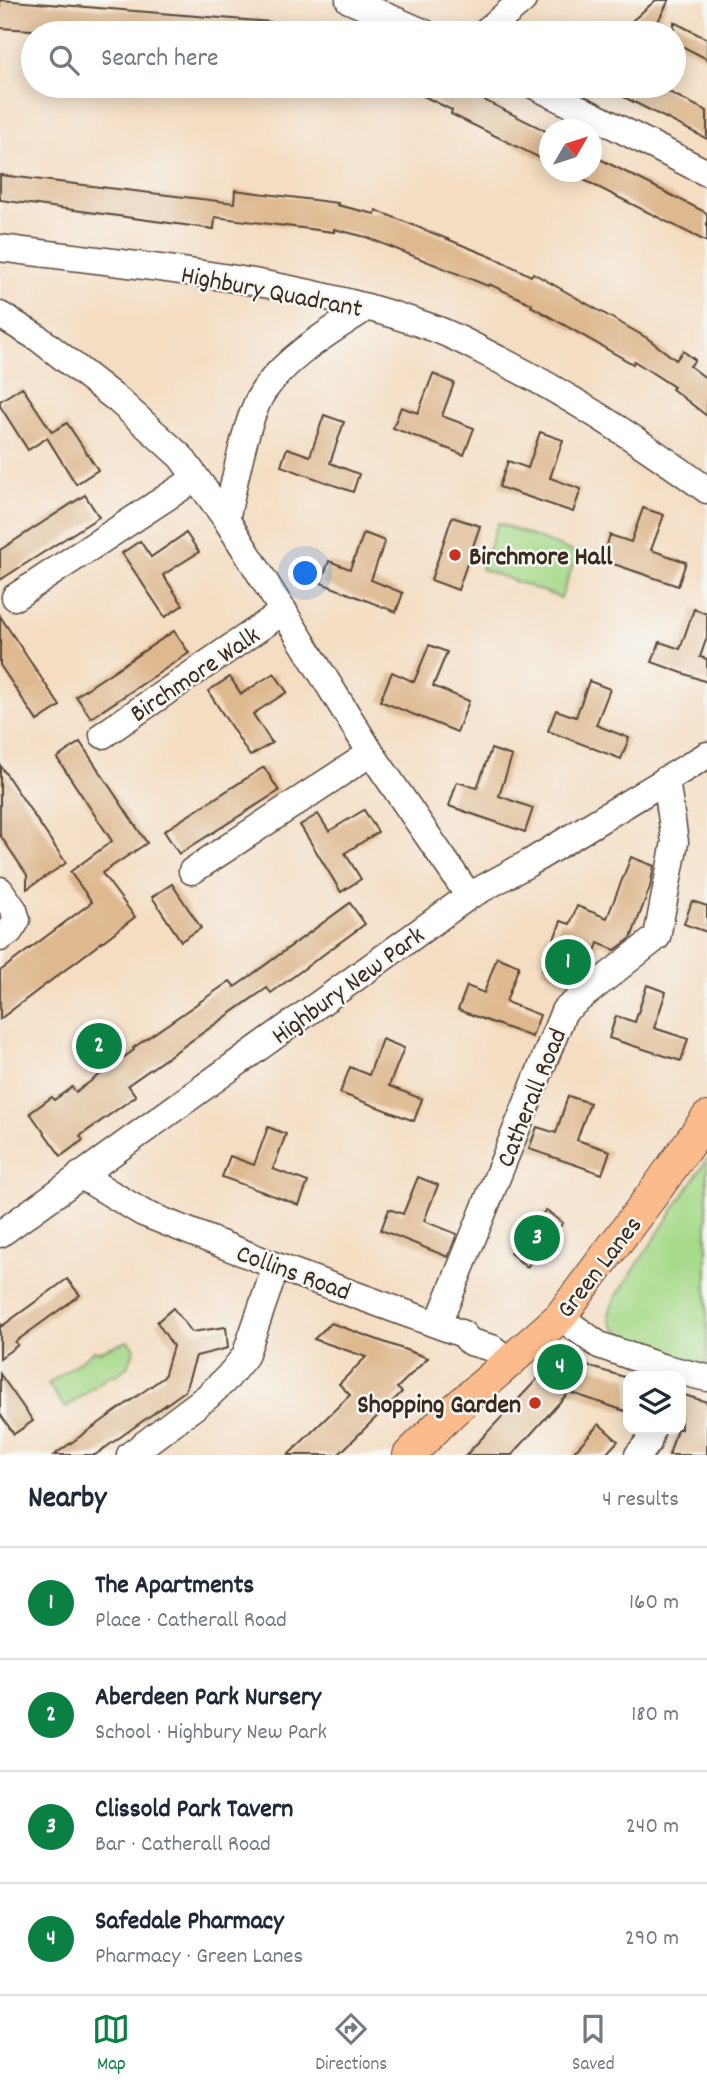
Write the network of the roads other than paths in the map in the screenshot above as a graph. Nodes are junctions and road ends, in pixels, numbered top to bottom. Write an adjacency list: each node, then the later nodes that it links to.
1 (349, 0): 3 (street)
2 (523, 0): 4 (street)
3 (397, 21)
4 (498, 21)
5 (559, 98): 6 (street)
6 (707, 173)
7 (0, 248): 8 (street, Highbury Quadrant)
8 (367, 307): 11 (street, Highbury Quadrant); 12 (street)
9 (0, 314): 10 (street)
10 (196, 478): 12 (street); 13 (street)
11 (707, 490)
12 (226, 519): 14 (street)
13 (15, 597)
14 (284, 611): 15 (street, Birchmore Walk); 16 (street)
15 (103, 735)
16 (371, 753): 19 (street); 21 (street)
17 (707, 755): 18 (street, Highbury New Park)
18 (666, 779): 21 (street, Highbury New Park); 28 (street, Catherall Road)
19 (192, 872)
20 (0, 890): 22 (street)
21 (469, 897): 24 (street, Highbury New Park)
22 (0, 938)
23 (707, 1118): 27 (main road, Green Lanes)
24 (80, 1175): 25 (street, Highbury New Park); 26 (street, Collins Road)
25 (0, 1234)
26 (276, 1266): 28 (street, Collins Road); 33 (street)
27 (560, 1317): 29 (main road, Green Lanes); 30 (street)
28 (438, 1324): 29 (street, Collins Road)
29 (510, 1362): 32 (main road, Green Lanes)
30 (707, 1378)
31 (651, 1434): 34 (street)
32 (424, 1450)
33 (130, 1455)
34 (638, 1455)

